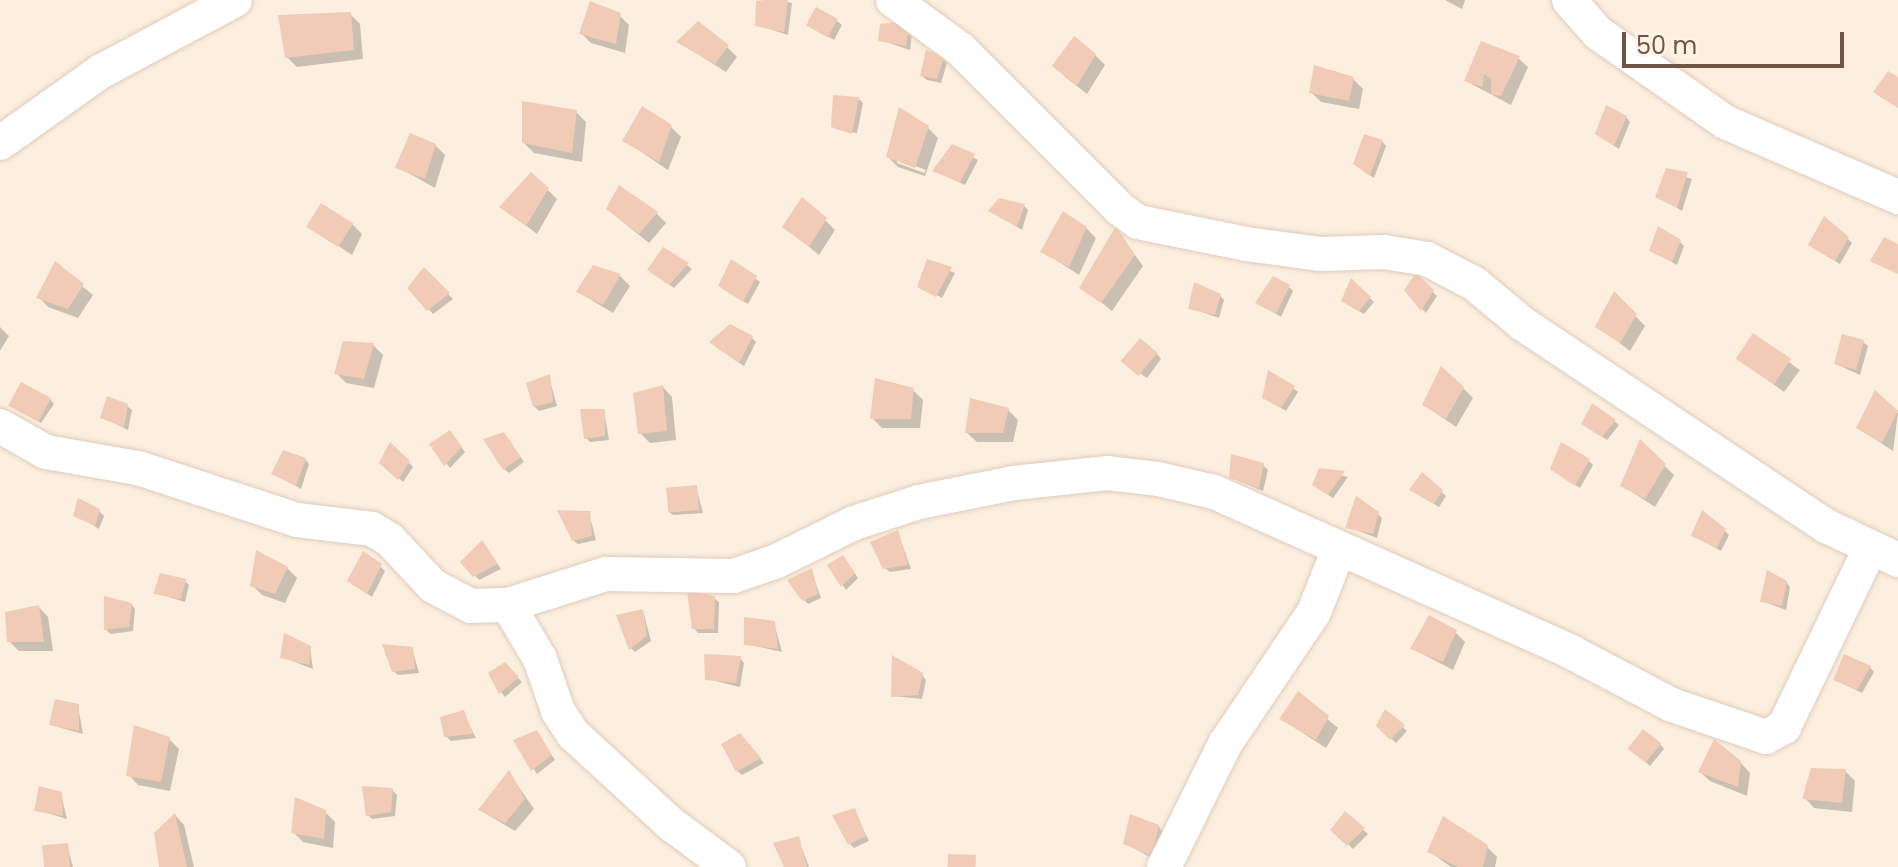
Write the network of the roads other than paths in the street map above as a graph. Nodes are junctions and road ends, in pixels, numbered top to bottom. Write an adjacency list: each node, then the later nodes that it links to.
1 (235, 0): 4 (street)
2 (893, 0): 8 (street)
3 (1569, 0): 5 (street)
4 (0, 143)
5 (1898, 197)
6 (0, 426): 9 (street)
7 (1339, 549): 8 (street); 9 (street); 11 (street)
8 (1884, 555)
9 (508, 605): 10 (street)
10 (729, 867)
11 (1164, 867)

